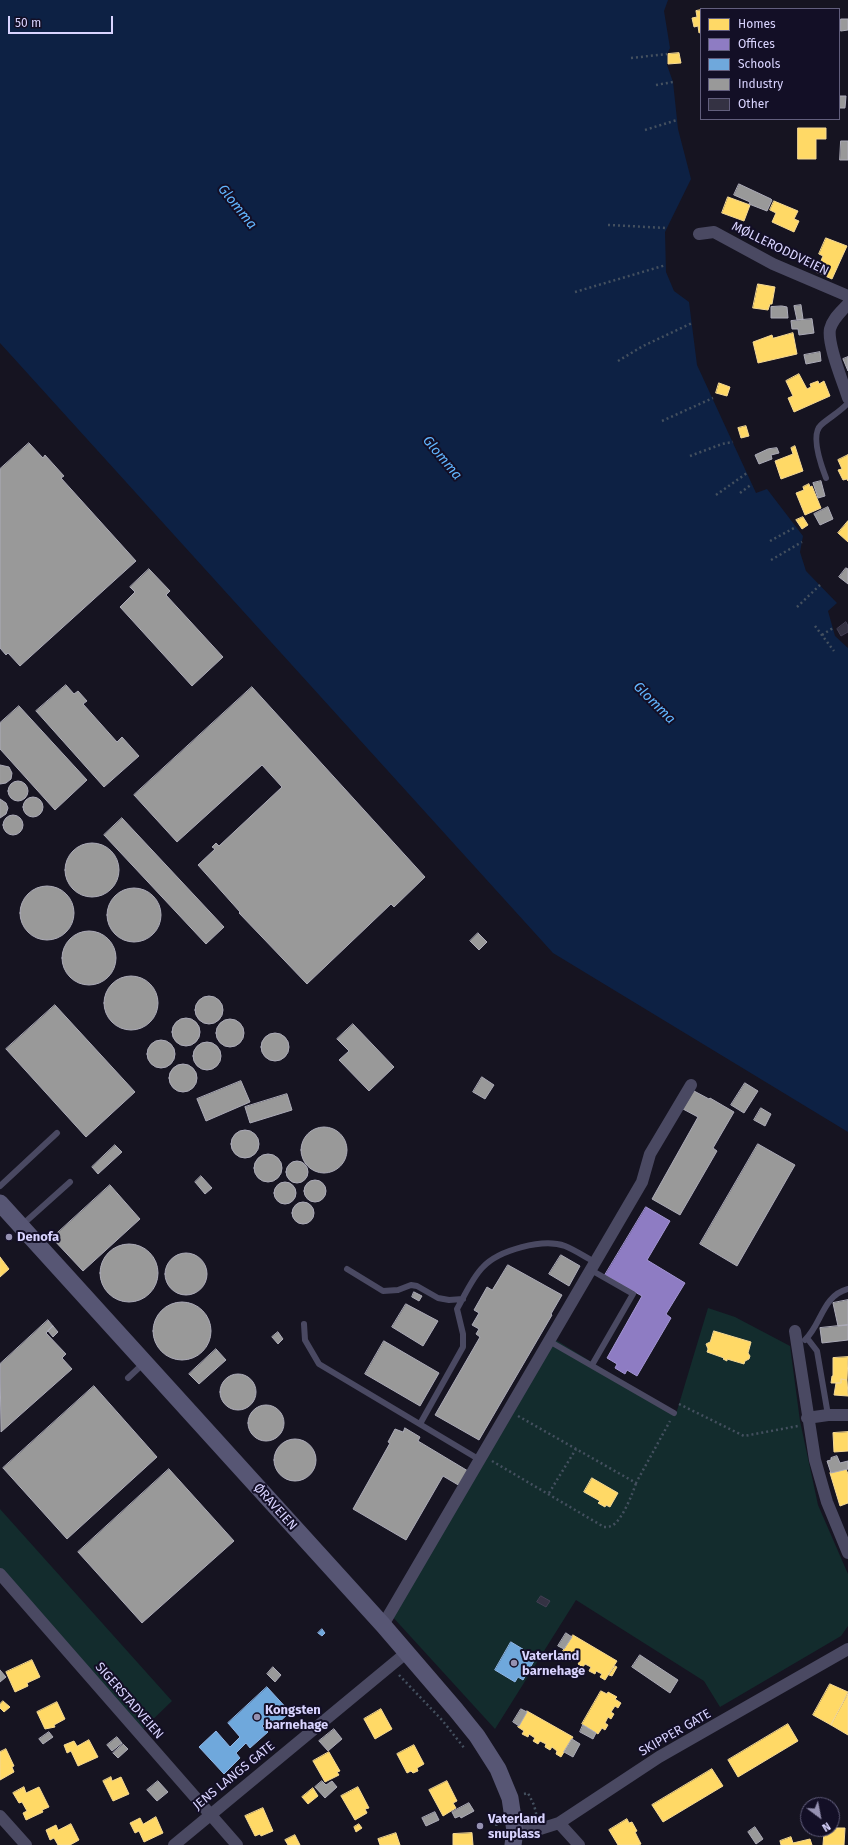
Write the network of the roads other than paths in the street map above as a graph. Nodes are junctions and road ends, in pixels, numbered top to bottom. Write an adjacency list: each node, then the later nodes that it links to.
1 (699, 234): 2 (street, MØLLERODDVEIEN)
2 (848, 296)
3 (848, 304): 4 (street)
4 (845, 381): 5 (street)
5 (848, 398)
6 (848, 403): 7 (lane)
7 (826, 478)
8 (691, 1085): 14 (street)
9 (57, 1132): 11 (lane)
10 (70, 1182): 13 (lane)
11 (0, 1186)
12 (0, 1204): 13 (street, ØRAVEIEN)
13 (20, 1226): 22 (street, ØRAVEIEN)
14 (593, 1266): 17 (lane); 20 (street); 23 (lane)
15 (347, 1269): 17 (lane)
16 (848, 1289): 21 (lane)
17 (463, 1299): 29 (lane)
18 (304, 1324): 29 (lane)
19 (795, 1331): 21 (street)
20 (549, 1341): 23 (lane); 30 (street)
21 (803, 1342): 27 (lane); 28 (street)
22 (144, 1363): 24 (lane); 33 (street, ØRAVEIEN)
23 (592, 1365): 25 (lane)
24 (128, 1378)
25 (671, 1412)
26 (848, 1414): 27 (street)
27 (828, 1415): 28 (street)
28 (808, 1421): 31 (street)
29 (420, 1424): 30 (lane)
30 (481, 1458): 33 (street)
31 (848, 1553)
32 (0, 1574): 36 (street, SIGERSTADVEIEN)
33 (383, 1625): 35 (street, ØRAVEIEN)
34 (847, 1651): 38 (street, SKIPPER GATE)
35 (406, 1653): 36 (street, JENS LANGS GATE); 39 (street, ØRAVEIEN)
36 (209, 1814): 41 (street, JENS LANGS GATE); 42 (street, SIGERSTADVEIEN)
37 (0, 1816): 40 (street)
38 (559, 1823): 39 (street, SKIPPER GATE); 43 (street)
39 (514, 1838)
40 (26, 1845)
41 (174, 1845)
42 (237, 1845)
43 (579, 1845)

